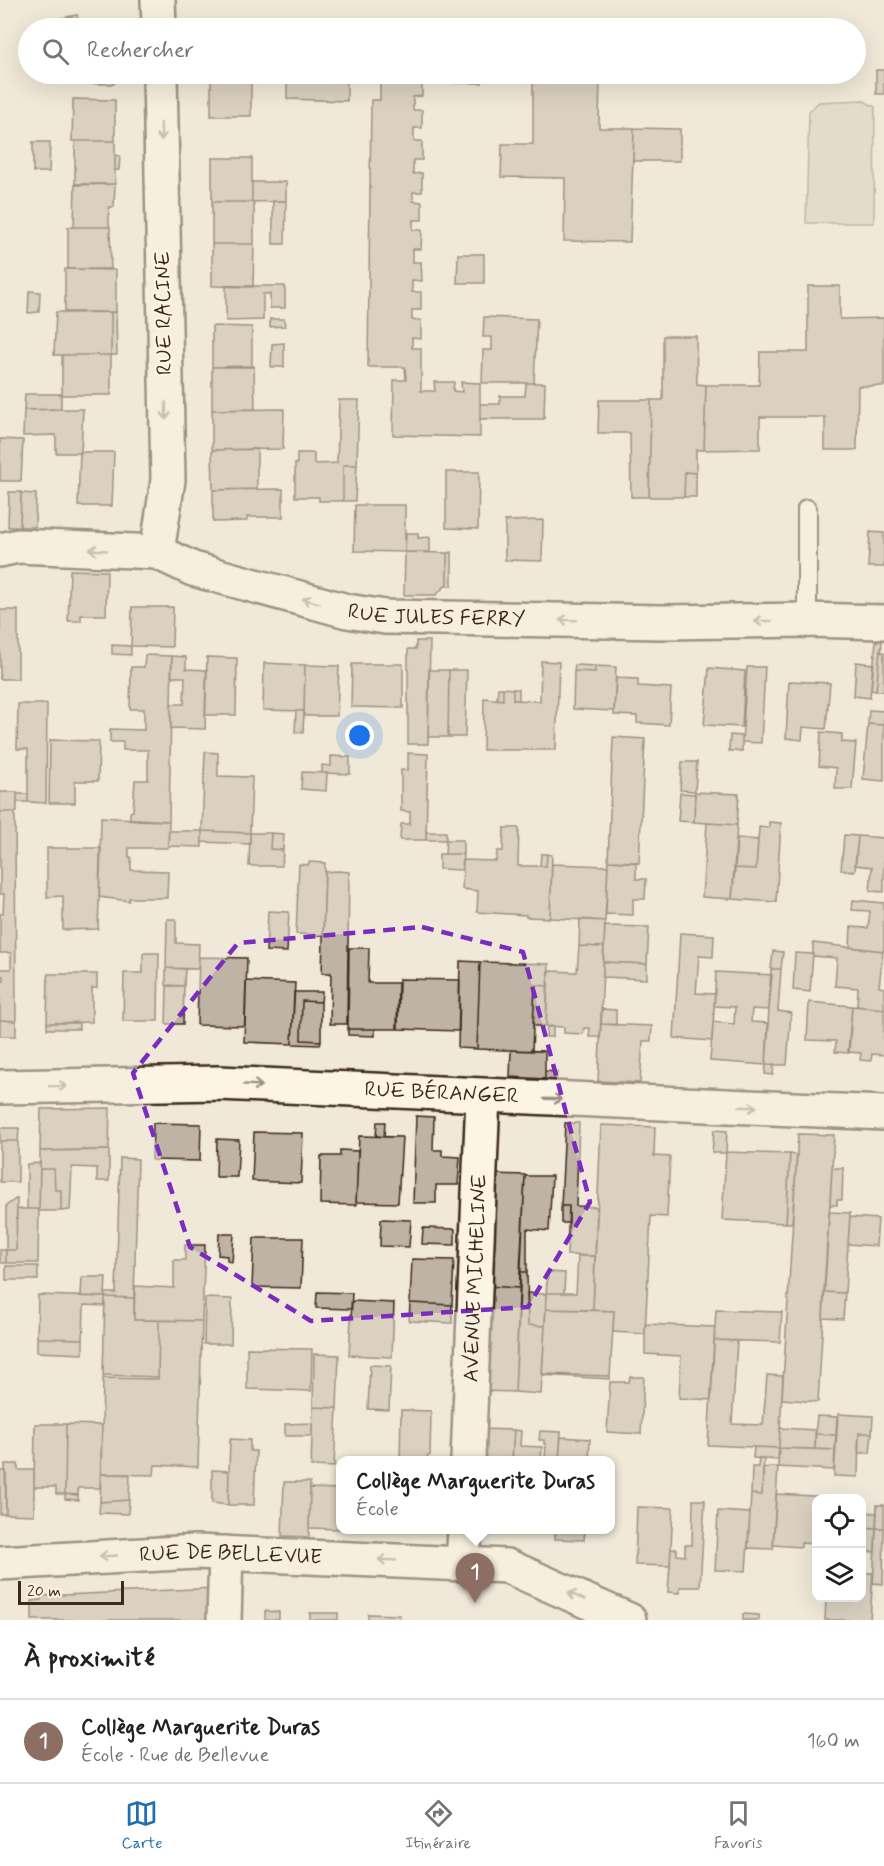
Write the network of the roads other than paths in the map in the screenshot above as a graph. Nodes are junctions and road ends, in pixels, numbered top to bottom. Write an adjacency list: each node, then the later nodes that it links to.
1 (158, 0): 2 (street)
2 (159, 18)
3 (160, 84): 6 (street, RUE RACINE, one-way to 6)
4 (807, 509): 7 (lane)
5 (0, 550): 6 (street, RUE JULES FERRY, one-way to 5)
6 (157, 552): 7 (street, RUE JULES FERRY, one-way to 6)
7 (807, 620): 8 (street, RUE JULES FERRY)
8 (884, 622)
9 (0, 1087): 10 (street, RUE BÉRANGER, one-way to 10)
10 (483, 1096): 11 (street, RUE BÉRANGER, one-way to 11); 12 (street, AVENUE MICHELINE)
11 (884, 1113)
12 (468, 1456)
13 (465, 1534): 16 (street)
14 (226, 1553): 15 (street, RUE DE BELLEVUE, one-way to 15); 16 (street, RUE DE BELLEVUE, one-way to 14); 17 (street)
15 (0, 1563)
16 (463, 1564): 18 (street, RUE DE BELLEVUE, one-way to 16)
17 (224, 1620)
18 (629, 1620)

